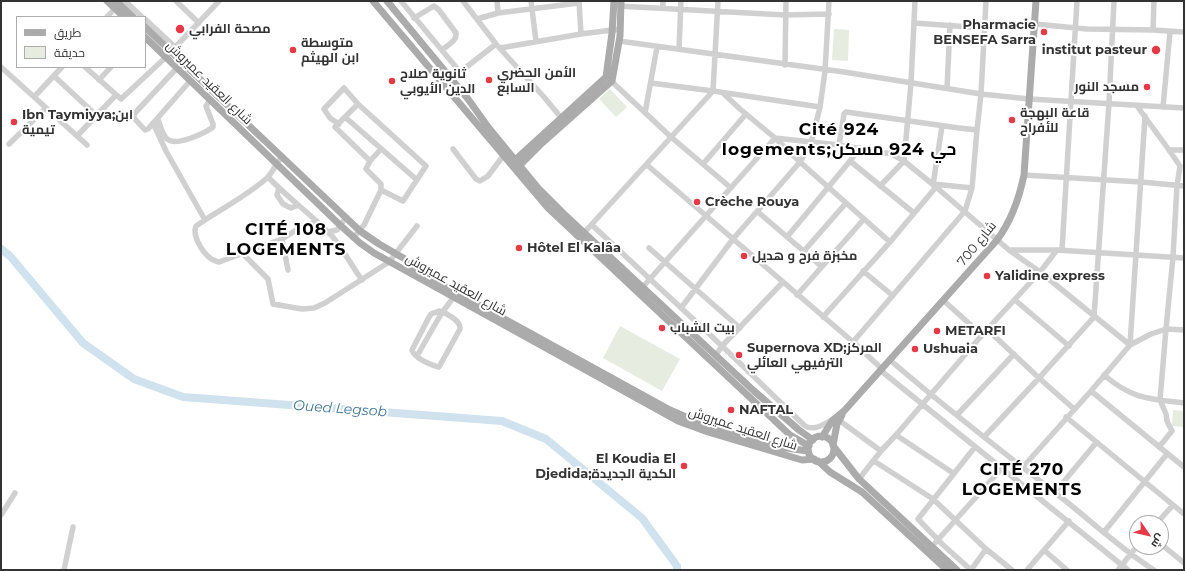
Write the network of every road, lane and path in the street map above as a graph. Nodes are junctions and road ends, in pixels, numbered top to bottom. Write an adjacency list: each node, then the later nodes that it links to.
1 (107, 1): 23 (main road)
2 (176, 1): 39 (street)
3 (219, 1): 39 (street)
4 (373, 1): 63 (main road)
5 (387, 1): 61 (main road)
6 (401, 1): 36 (street)
7 (496, 1): 29 (street)
8 (531, 1): 26 (street)
9 (663, 1): 25 (street)
10 (681, 1): 27 (street)
11 (718, 1): 28 (street)
12 (786, 1): 31 (street)
13 (829, 1): 30 (street)
14 (915, 1): 40 (street)
15 (986, 1): 44 (street)
16 (1036, 1): 41 (main road, شارع 700)
17 (1077, 1): 45 (street)
18 (1114, 1): 47 (street)
19 (1154, 1): 48 (street)
20 (464, 2): 37 (street)
21 (566, 2): 22 (street); 26 (street)
22 (579, 2): 51 (street)
23 (119, 4): 32 (street); 33 (main road); 34 (main road); 35 (street)
24 (617, 4): 25 (street); 46 (main road)
25 (663, 8): 27 (street)
26 (532, 9): 29 (street); 53 (street)
27 (681, 9): 28 (street); 58 (street)
28 (717, 11): 31 (street); 60 (street)
29 (498, 13): 37 (street)
30 (829, 14): 31 (street); 70 (street)
31 (785, 15): 64 (street)
32 (108, 16)
33 (124, 16)
34 (133, 16)
35 (140, 16)
36 (414, 18): 59 (street); 59 (street)
37 (477, 19): 55 (street)
38 (146, 20): 57 (street)
39 (199, 23): 57 (street)
40 (914, 23): 42 (street); 78 (street)
41 (1035, 24): 45 (street); 86 (main road, شارع 700)
42 (950, 25): 44 (street); 80 (street)
43 (146, 28): 57 (main road, شارع العقيد عميروش)
44 (984, 28): 83 (street)
45 (1075, 28): 47 (street); 88 (street)
46 (616, 29): 51 (street); 54 (main road); 73 (main road)
47 (1113, 30): 48 (street); 89 (street)
48 (1154, 30): 49 (street)
49 (1170, 32): 50 (street); 93 (street)
50 (1184, 32)
51 (581, 34): 53 (street)
52 (146, 39): 62 (main road, شارع العقيد عميروش)
53 (536, 41): 55 (street)
54 (618, 41): 56 (street); 73 (main road)
55 (498, 46): 71 (street); 102 (street)
56 (657, 47): 58 (street); 77 (street)
57 (173, 49): 62 (street); 111 (main road, شارع العقيد عميروش)
58 (679, 49): 60 (street)
59 (442, 50): 71 (street)
60 (715, 54): 64 (street); 81 (street)
61 (433, 56): 63 (main road); 75 (main road)
62 (165, 58): 69 (main road, شارع العقيد عميروش); 84 (street)
63 (426, 62): 79 (main road)
64 (784, 65): 70 (street)
65 (1, 66): 85 (street)
66 (61, 68): 72 (street)
67 (87, 68): 74 (street)
68 (110, 68): 74 (street)
69 (176, 69): 76 (main road, شارع العقيد عميروش); 104 (street)
70 (825, 71): 78 (street); 92 (street)
71 (460, 72): 75 (street)
72 (54, 76): 85 (street); 98 (street)
73 (609, 79): 96 (street); 102 (main road)
74 (99, 80): 84 (street)
75 (453, 80): 79 (street); 122 (main road)
76 (190, 81): 87 (main road, شارع العقيد عميروش); 101 (street)
77 (651, 83): 81 (street); 96 (street)
78 (911, 83): 80 (street); 103 (street)
79 (444, 86): 122 (main road)
80 (946, 88): 83 (street)
81 (714, 91): 82 (street); 109 (street)
82 (724, 94): 92 (street); 97 (street)
83 (981, 94): 86 (street); 107 (street)
84 (116, 95): 98 (street)
85 (34, 97): 94 (street)
86 (1028, 99): 88 (street); 134 (main road, شارع 700)
87 (210, 100): 101 (street); 116 (main road, شارع العقيد عميروش)
88 (1071, 101): 89 (street); 136 (street)
89 (1109, 103): 91 (street); 138 (street)
90 (358, 104): 100 (street); 105 (street); 137 (street)
91 (1137, 106): 93 (street); 99 (street)
92 (820, 107): 112 (street)
93 (1163, 107): 95 (street)
94 (46, 108): 108 (street); 113 (street)
95 (1184, 108)
96 (645, 113): 109 (street)
97 (746, 114): 110 (street); 130 (street)
98 (97, 116): 108 (street)
99 (1145, 116): 120 (street); 139 (street)
100 (345, 117): 105 (street); 118 (street)
101 (158, 119): 104 (street)
102 (563, 120): 129 (main road)
103 (907, 121): 106 (street); 115 (street); 124 (street)
104 (153, 123): 157 (street)
105 (339, 124): 125 (street)
106 (942, 126): 107 (street); 140 (street)
107 (977, 130): 147 (street)
108 (77, 136): 114 (street)
109 (671, 137): 130 (street); 131 (street)
110 (775, 138): 112 (street); 126 (street); 146 (street)
111 (266, 140): 116 (main road); 123 (main road, شارع العقيد عميروش)
112 (811, 143): 115 (street); 126 (street)
113 (9, 144)
114 (87, 145)
115 (839, 145): 117 (street)
116 (259, 147): 128 (main road, شارع العقيد عميروش)
117 (860, 148): 124 (street); 127 (street)
118 (381, 149): 125 (street); 137 (street)
119 (453, 149): 122 (street)
120 (1169, 150): 121 (street); 132 (street)
121 (1184, 150)
122 (505, 153): 129 (main road); 164 (main road)
123 (282, 157): 128 (street); 155 (main road, شارع العقيد عميروش)
124 (904, 160): 140 (street); 141 (street)
125 (370, 161): 148 (street)
126 (800, 162): 144 (street); 152 (street)
127 (850, 162): 141 (street); 144 (street)
128 (276, 163): 135 (street); 161 (main road, شارع العقيد عميروش)
129 (518, 163): 164 (main road)
130 (703, 164): 146 (street)
131 (647, 165): 154 (street); 159 (street)
132 (1180, 166): 133 (street); 142 (street)
133 (1184, 172)
134 (1024, 175): 136 (street); 169 (main road, شارع 700)
135 (268, 177): 145 (street); 157 (street)
136 (1067, 178): 138 (street); 174 (street)
137 (417, 180): 148 (street)
138 (1104, 180): 139 (street); 176 (street)
139 (1141, 182): 142 (street); 179 (street)
140 (934, 185): 147 (street); 151 (street); 153 (street)
141 (880, 186): 153 (street)
142 (1177, 186): 143 (street); 180 (street)
143 (1184, 186)
144 (828, 187): 149 (street); 165 (street)
145 (279, 188): 150 (street); 150 (street)
146 (731, 188): 154 (street)
147 (972, 188): 151 (street)
148 (381, 190): 162 (street)
149 (846, 203): 156 (street); 175 (street)
150 (298, 205): 158 (street)
151 (965, 211): 169 (street); 195 (street)
152 (758, 212): 165 (street); 168 (street)
153 (914, 213): 171 (street)
154 (707, 216): 168 (street); 182 (street)
155 (346, 218): 161 (street); 162 (main road, شارع العقيد عميروش)
156 (864, 219): 171 (street); 184 (street)
157 (205, 220): 177 (street)
158 (317, 222): 163 (street); 167 (street)
159 (592, 225): 164 (street); 188 (street)
160 (417, 226): 178 (street)
161 (338, 228): 163 (street); 166 (main road, شارع العقيد عميروش); 170 (street)
162 (360, 231): 166 (street); 178 (main road, شارع العقيد عميروش)
163 (328, 232): 170 (street)
164 (581, 236): 192 (main road)
165 (787, 237): 175 (street)
166 (354, 238): 183 (main road, شارع العقيد عميروش)
167 (282, 239): 177 (street); 185 (street)
168 (733, 239): 190 (street); 191 (street)
169 (997, 240): 173 (street); 197 (main road, شارع 700)
170 (336, 241): 189 (street)
171 (890, 242): 186 (street)
172 (649, 248): 182 (street)
173 (1009, 250): 174 (street); 187 (street)
174 (1060, 250): 176 (street); 187 (street)
175 (804, 251): 184 (street)
176 (1099, 252): 179 (street); 201 (street)
177 (242, 253): 189 (street)
178 (396, 254): 183 (street); 193 (main road, شارع العقيد عميروش)
179 (1135, 255): 180 (street); 209 (street)
180 (1173, 256): 181 (street); 203 (street)
181 (1184, 258)
182 (666, 261): 188 (street); 191 (street)
183 (389, 262): 189 (street); 193 (main road, شارع العقيد عميروش)
184 (822, 266): 194 (street)
185 (288, 270)
186 (863, 271): 195 (street); 200 (street)
187 (1040, 272): 196 (street); 201 (street)
188 (650, 279): 192 (street); 198 (street)
189 (362, 280)
190 (783, 282): 194 (street); 202 (street)
191 (695, 289): 198 (street); 202 (street)
192 (640, 290): 213 (main road); 228 (main road)
193 (456, 294): 199 (street); 207 (main road, شارع العقيد عميروش)
194 (797, 295): 200 (street)
195 (892, 295): 208 (street)
196 (1015, 300): 204 (street); 211 (street)
197 (944, 301): 206 (street); 215 (main road, شارع 700)
198 (681, 308): 210 (street)
199 (442, 312): 214 (street); 214 (street); 214 (street)
200 (823, 317): 208 (street)
201 (1094, 317): 209 (street); 211 (street)
202 (740, 328): 210 (street)
203 (1166, 329): 205 (street); 209 (street); 221 (street)
204 (988, 330): 206 (street); 212 (street)
205 (1184, 330)
206 (982, 335): 220 (street)
207 (537, 340): 237 (main road, شارع العقيد عميروش); 240 (main road, شارع العقيد عميروش)
208 (852, 342): 216 (street)
209 (1130, 345): 217 (street)
210 (722, 346): 213 (street); 227 (street)
211 (1069, 346): 218 (street)
212 (1014, 354): 218 (street); 225 (street)
213 (716, 355): 233 (main road)
214 (417, 356)
215 (890, 360): 216 (main road, شارع 700); 220 (street)
216 (881, 369): 223 (street); 227 (main road, شارع 700)
217 (1104, 376): 219 (street); 221 (street)
218 (1039, 378): 224 (street); 231 (street)
219 (1091, 392): 224 (street); 236 (street)
220 (930, 395): 223 (street); 225 (street)
221 (1160, 400): 222 (street); 236 (street)
222 (1184, 403)
223 (922, 405): 229 (street); 235 (street)
224 (1074, 409): 226 (street)
225 (957, 415): 231 (street)
226 (1066, 417): 232 (street); 243 (street)
227 (838, 419): 230 (main road); 234 (main road); 238 (street)
228 (790, 435): 233 (main road); 237 (main road)
229 (896, 435): 238 (street); 247 (street)
230 (822, 436): 233 (main road); 234 (main road)
231 (984, 437): 243 (street)
232 (1096, 442): 250 (street); 251 (street)
233 (810, 446): 237 (main road, شارع العقيد عميروش); 241 (main road)
234 (833, 446): 241 (main road); 249 (main road)
235 (975, 447): 245 (street); 247 (street)
236 (1159, 447): 239 (street)
237 (784, 448)
238 (881, 451): 242 (street)
239 (1167, 454): 244 (street); 250 (street)
240 (802, 460): 241 (main road, شارع العقيد عميروش); 246 (main road)
241 (816, 460): 246 (main road)
242 (874, 461): 249 (street); 253 (street)
243 (1023, 467): 248 (street); 251 (street)
244 (1184, 467)
245 (1002, 468): 248 (street); 258 (street)
246 (830, 472): 271 (main road)
247 (953, 473): 253 (street)
248 (1014, 477): 259 (street)
249 (859, 479): 262 (main road)
250 (1144, 482): 254 (street); 261 (street)
251 (1055, 492): 261 (street)
252 (15, 493): 256 (street)
253 (933, 498): 258 (street); 262 (street)
254 (1173, 505): 255 (street); 257 (street)
255 (1184, 514)
256 (1, 515)
257 (1164, 515)
258 (956, 520): 262 (street); 263 (street)
259 (1069, 521): 264 (street); 269 (street)
260 (73, 527): 270 (street)
261 (1104, 532): 266 (street)
262 (935, 543): 272 (main road); 273 (street)
263 (986, 549): 273 (street); 274 (street)
264 (1044, 550): 275 (street); 276 (street)
265 (1169, 550): 268 (street)
266 (1129, 554)
267 (1130, 555): 269 (street); 280 (street)
268 (1184, 562)
269 (1122, 565): 277 (street); 278 (street); 279 (street)
270 (64, 570)
271 (947, 570)
272 (957, 570)
273 (971, 570)
274 (1012, 570)
275 (1027, 570)
276 (1067, 570)
277 (1118, 570)
278 (1128, 570)
279 (1134, 570)
280 (1154, 570)

